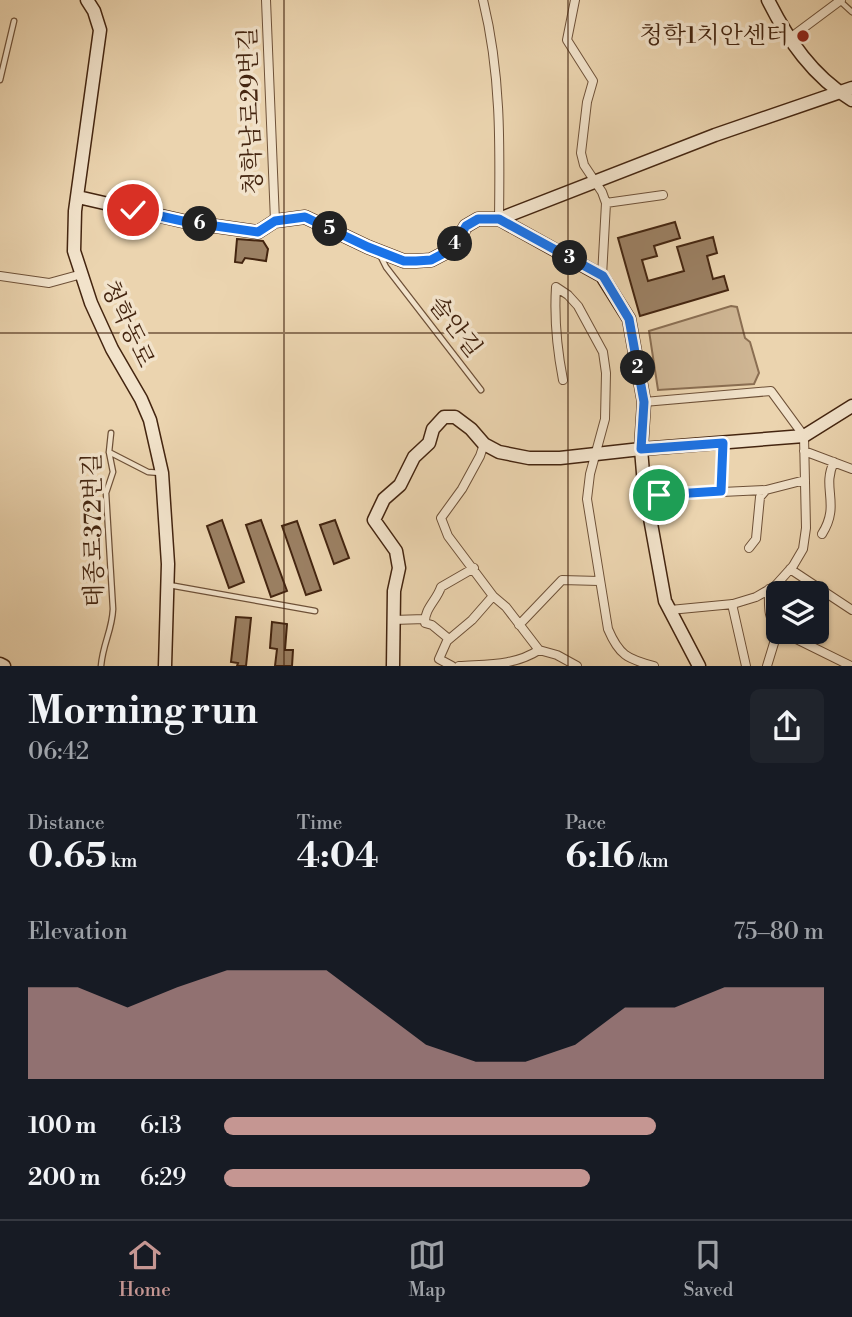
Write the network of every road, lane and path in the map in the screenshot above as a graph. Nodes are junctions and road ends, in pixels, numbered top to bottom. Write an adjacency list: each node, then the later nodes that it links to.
1 (87, 0): 15 (street, 청학동로)
2 (266, 0): 18 (street, 청학남로29번길)
3 (483, 0): 17 (street)
4 (575, 0): 13 (street)
5 (768, 0): 9 (street)
6 (840, 0): 7 (lane); 9 (street)
7 (852, 12)
8 (14, 21): 10 (lane)
9 (790, 38): 11 (street)
10 (0, 80)
11 (846, 90): 12 (street); 13 (street)
12 (852, 100)
13 (594, 182): 16 (street); 17 (street)
14 (663, 195): 16 (street)
15 (78, 197): 18 (street); 20 (street, 청학동로)
16 (606, 203): 22 (street)
17 (499, 219): 19 (street); 22 (street)
18 (275, 221): 19 (street)
19 (379, 251): 24 (lane, 솔안길)
20 (82, 274): 21 (street); 37 (street, 청학동로)
21 (0, 276)
22 (603, 276): 25 (street)
23 (562, 380): 34 (street)
24 (481, 390)
25 (644, 402): 28 (street); 31 (street)
26 (852, 406): 28 (street)
27 (111, 433): 33 (lane, 태종로372번길)
28 (804, 436): 29 (street); 32 (street)
29 (723, 443): 31 (street); 40 (street)
30 (484, 444): 34 (street); 44 (street); 56 (street)
31 (641, 449): 34 (street); 52 (street)
32 (804, 451): 35 (street); 38 (street)
33 (109, 452): 37 (lane); 62 (lane, 태종로372번길)
34 (596, 454): 46 (street)
35 (834, 462): 36 (street); 42 (street)
36 (852, 469)
37 (162, 473): 48 (street, 청학동로)
38 (805, 480): 39 (street); 45 (street)
39 (766, 490): 40 (street); 43 (street)
40 (721, 491): 41 (street)
41 (659, 495)
42 (822, 534)
43 (749, 548)
44 (474, 568): 50 (street); 55 (street)
45 (790, 569): 47 (street); 53 (street)
46 (599, 581): 57 (street); 69 (street)
47 (779, 581)
48 (168, 584): 54 (lane); 63 (street, 청학동로)
49 (766, 591): 51 (street)
50 (493, 596): 57 (street); 58 (street)
51 (732, 604): 52 (street); 71 (street)
52 (670, 610): 70 (street)
53 (852, 610)
54 (314, 611)
55 (425, 619): 56 (street); 58 (street)
56 (393, 620): 64 (street)
57 (519, 625): 61 (street)
58 (449, 639): 65 (street)
59 (775, 644): 72 (street)
60 (806, 644): 73 (street)
61 (539, 650): 67 (street); 68 (street)
62 (101, 666)
63 (165, 666)
64 (393, 666)
65 (452, 666)
66 (459, 666): 67 (street)
67 (507, 666)
68 (577, 666)
69 (654, 666)
70 (699, 666)
71 (746, 666)
72 (767, 666)
73 (851, 666)

